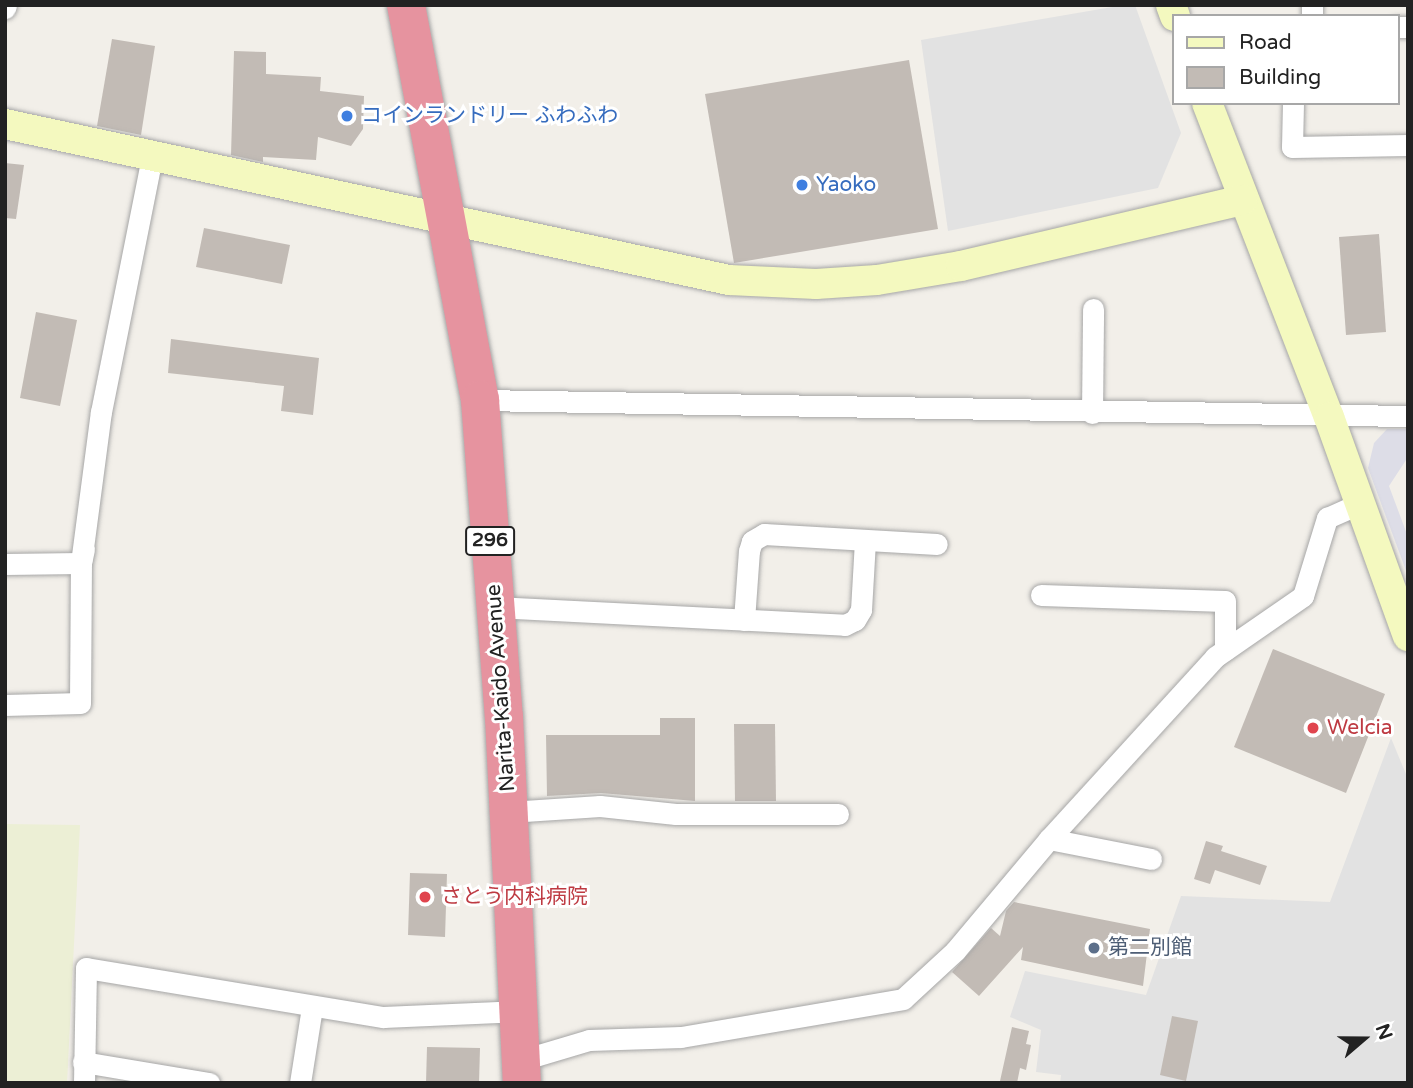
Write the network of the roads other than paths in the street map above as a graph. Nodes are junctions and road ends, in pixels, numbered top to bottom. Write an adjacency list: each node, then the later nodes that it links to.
1 (406, 5): 8 (highway, Narita-Kaido Avenue / 296)
2 (1208, 105): 7 (street)
3 (1293, 105): 5 (street)
4 (5, 124): 6 (street)
5 (1408, 145)
6 (152, 157): 8 (street); 17 (street)
7 (1242, 200): 8 (street); 13 (street)
8 (448, 221): 10 (highway, Narita-Kaido Avenue / 296)
9 (1093, 309): 11 (street)
10 (480, 400): 11 (street); 20 (highway, Narita-Kaido Avenue / 296)
11 (1092, 413): 13 (street)
12 (1408, 416): 13 (street)
13 (1329, 417): 14 (street)
14 (1360, 503): 22 (street); 23 (street)
15 (865, 540): 16 (street); 21 (street); 21 (street)
16 (937, 544)
17 (81, 563): 18 (street); 24 (street)
18 (5, 564)
19 (1041, 595): 23 (street)
20 (495, 607): 21 (street); 25 (highway, Narita-Kaido Avenue / 296)
21 (744, 620)
22 (1408, 636)
23 (1225, 650): 27 (street)
24 (5, 705)
25 (509, 812): 26 (street); 30 (highway, Narita-Kaido Avenue / 296)
26 (838, 814)
27 (1049, 839): 28 (street); 31 (street)
28 (1151, 859)
29 (312, 1007): 30 (street); 32 (street); 34 (street)
30 (521, 1011): 31 (highway, Narita-Kaido Avenue / 296)
31 (522, 1071)
32 (84, 1072): 33 (street)
33 (209, 1083)
34 (300, 1083)

